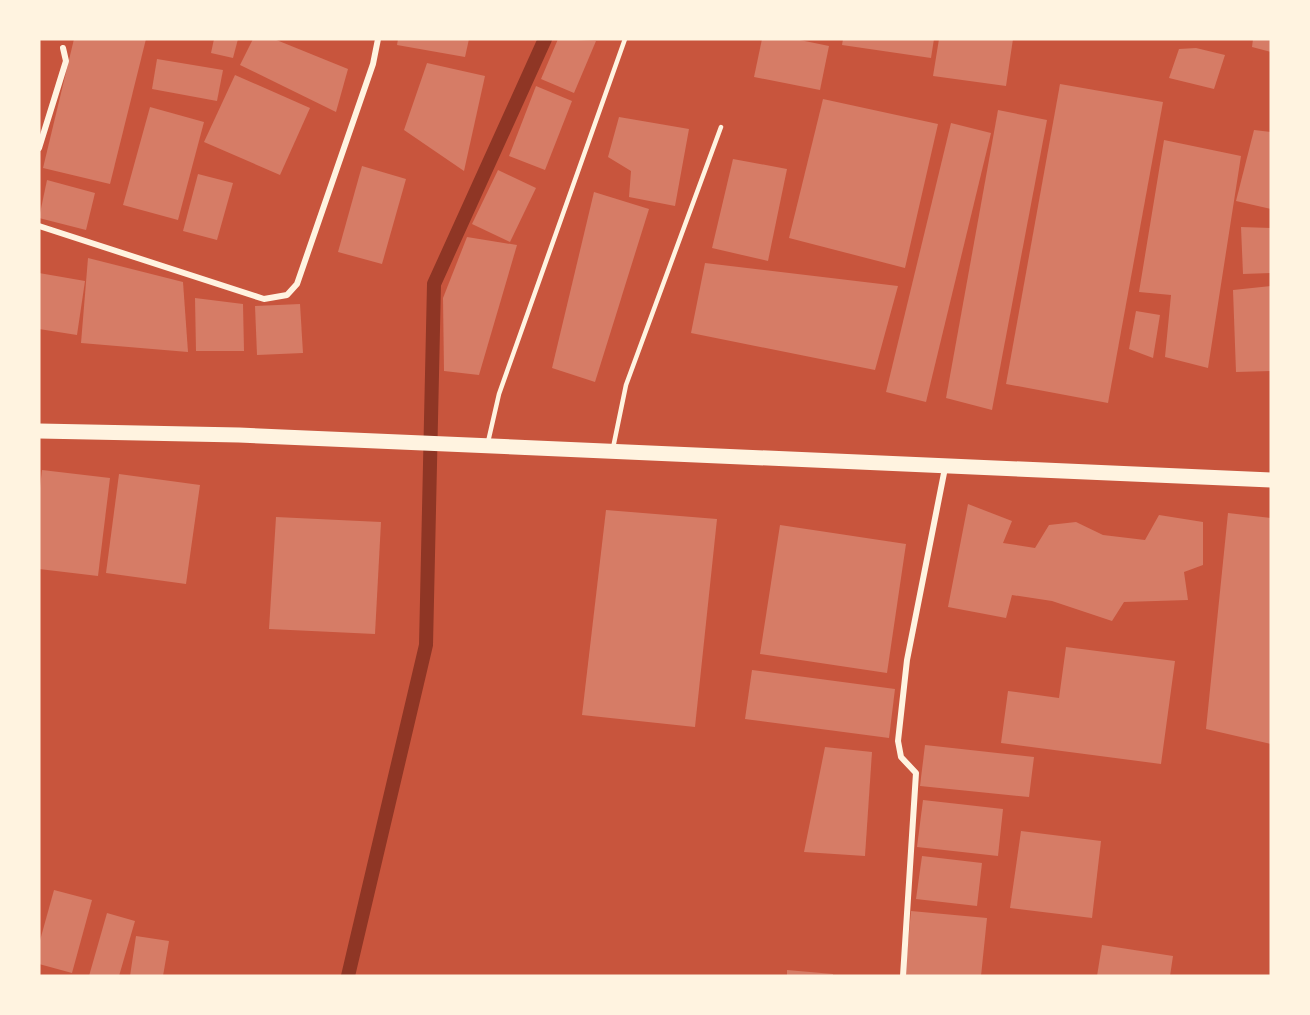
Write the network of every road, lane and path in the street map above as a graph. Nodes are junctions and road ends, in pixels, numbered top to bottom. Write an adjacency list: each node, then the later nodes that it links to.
1 (378, 39): 6 (street)
2 (625, 39): 8 (lane)
3 (63, 48): 5 (street)
4 (721, 127): 9 (lane)
5 (39, 148)
6 (39, 226)
7 (39, 431): 8 (main road)
8 (486, 448): 9 (main road)
9 (612, 453): 10 (main road)
10 (945, 467): 11 (main road); 12 (street)
11 (1271, 480)
12 (903, 976)

